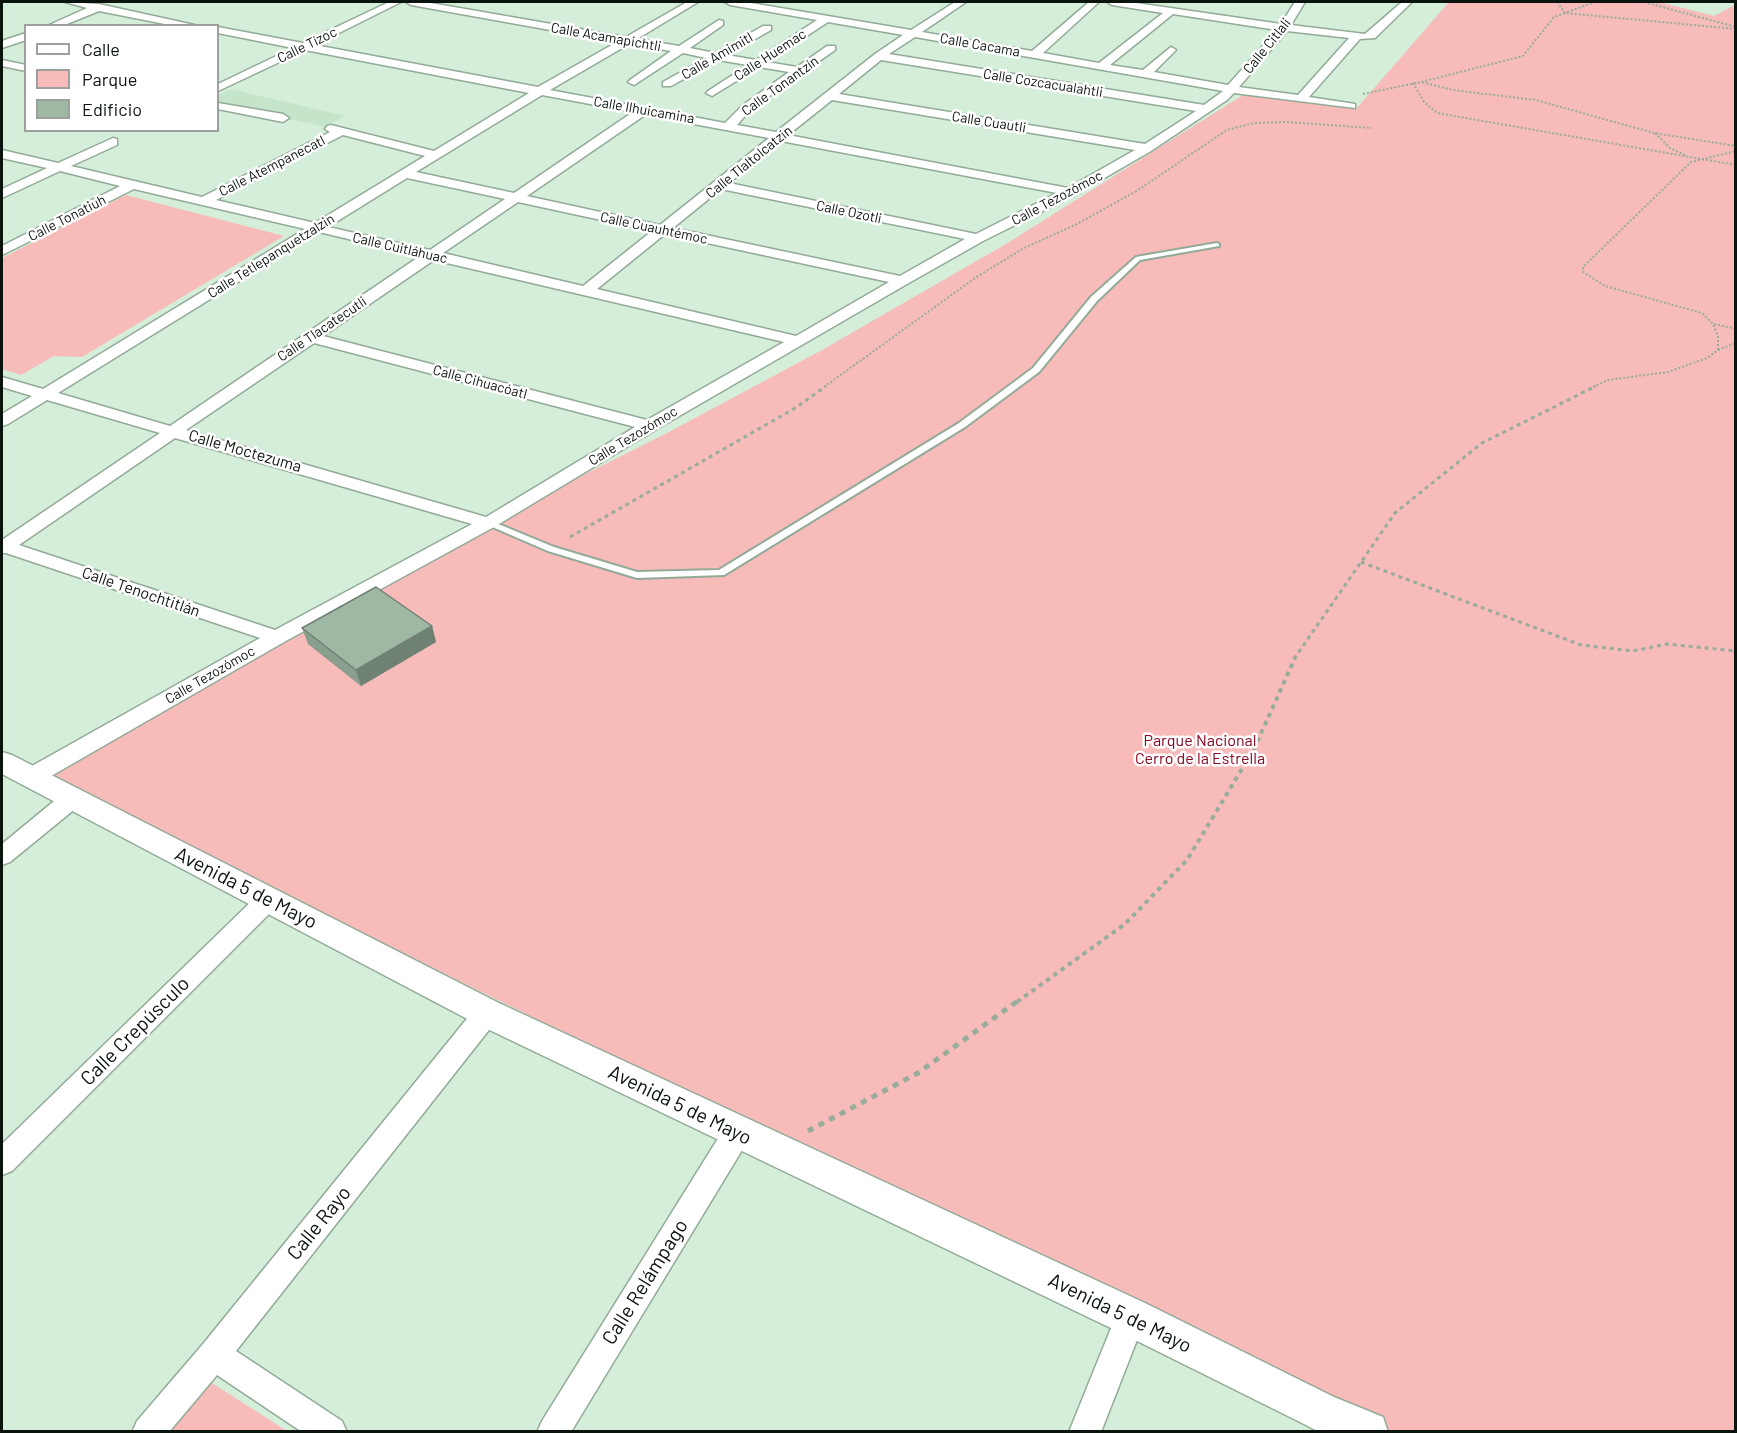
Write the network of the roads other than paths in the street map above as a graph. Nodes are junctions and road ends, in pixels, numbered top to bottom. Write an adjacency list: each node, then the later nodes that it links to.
1 (70, 2): 13 (street)
2 (114, 2): 13 (street)
3 (396, 2): 28 (street, Calle Tízoc)
4 (411, 2): 26 (street, Calle Acamapichtli)
5 (693, 2): 26 (street, Calle Tetlepanquetzalzin)
6 (730, 2): 15 (street, Calle Cacama)
7 (961, 2): 23 (street, Calle Tlaltolcatzin)
8 (1094, 2): 32 (street)
9 (1112, 2): 14 (street)
10 (1300, 2): 21 (street, Calle Citlali)
11 (1407, 2): 24 (street)
12 (823, 6): 15 (street)
13 (101, 7): 18 (street); 19 (street)
14 (1171, 11): 21 (street); 37 (street)
15 (808, 15): 16 (street, Calle Cacama)
16 (827, 18): 23 (street, Calle Cacama); 36 (street, Calle Huemac)
17 (719, 23): 30 (street)
18 (57, 24)
19 (184, 24)
20 (767, 28): 33 (street, Calle Amimitl)
21 (1284, 28): 24 (street); 44 (street, Calle Citlali)
22 (219, 30): 28 (street, Calle Ilhuicamina)
23 (913, 33): 32 (street, Calle Cacama); 34 (street, Calle Tlaltolcatzin)
24 (1357, 36): 48 (street)
25 (24, 37): 27 (street)
26 (625, 40): 30 (street, Calle Acamapichtli); 45 (street, Calle Tetlepanquetzalzin)
27 (2, 45)
28 (302, 48): 43 (street, Calle Tízoc); 45 (street, Calle Ilhuicamina)
29 (831, 48): 39 (street, Calle Tonantzín)
30 (681, 50): 33 (street, Calle Acamapichtli); 41 (street)
31 (1171, 50): 40 (street)
32 (1035, 54): 37 (street, Calle Cacama)
33 (718, 56): 36 (street, Calle Acamapichtli); 42 (street, Calle Amimitl)
34 (879, 56): 47 (street, Calle Tlaltolcatzin); 51 (street, Calle Cozcacualahtli)
35 (2, 63): 38 (street)
36 (758, 63): 39 (street, Calle Acamapichtli); 46 (street, Calle Huemac)
37 (1102, 66): 40 (street, Calle Cacama)
38 (24, 68)
39 (801, 71): 54 (street, Calle Tonantzín)
40 (1146, 74): 44 (street, Calle Cacama)
41 (634, 82)
42 (667, 84)
43 (219, 88)
44 (1231, 89): 48 (street, Calle Cacama); 51 (street, Calle Tezozómoc)
45 (540, 91): 52 (street, Calle Ilhuicamina); 59 (street, Calle Tetlepanquetzalzin)
46 (712, 93)
47 (831, 96): 55 (street, Calle Tlaltolcatzin); 57 (street, Calle Cuautli)
48 (1302, 98): 50 (street, Calle Cacama)
49 (219, 106): 53 (street)
50 (1349, 106)
51 (1206, 109): 57 (street, Calle Tezozómoc)
52 (643, 111): 54 (street, Calle Ilhuicamina); 66 (street, Calle Tlacatecutli)
53 (283, 118)
54 (729, 126): 55 (street, Calle Ilhuicamina)
55 (779, 138): 63 (street, Calle Tlaltolcatzin); 64 (street, Calle Ilhuicamina)
56 (114, 142): 60 (street)
57 (1147, 148): 64 (street, Calle Tezozómoc)
58 (2, 154): 60 (street, Calle Cuitláhuac)
59 (437, 155): 61 (street, Calle Tetlepanquetzalzin); 67 (street, Calle Atempanecatl)
60 (56, 167): 62 (street, Calle Cuitláhuac); 65 (street)
61 (406, 174): 66 (street, Calle Cuauhtémoc); 68 (street, Calle Tetlepanquetzalzin)
62 (133, 184): 67 (street, Calle Cuitláhuac); 72 (street, Calle Tonatiuh)
63 (720, 185): 69 (street, Calle Tlaltolcatzin); 70 (street, Calle Ozotli)
64 (1070, 192): 70 (street, Calle Tezozómoc)
65 (2, 194)
66 (514, 198): 69 (street, Calle Cuauhtémoc); 73 (street, Calle Tlacatecutli)
67 (204, 201): 68 (street, Calle Cuitláhuac)
68 (316, 228): 73 (street, Calle Cuitláhuac); 79 (street, Calle Tetlepanquetzalzin)
69 (664, 230): 74 (street, Calle Cuauhtémoc); 75 (street, Calle Tlaltolcatzin)
70 (978, 238): 74 (street, Calle Tezozómoc)
71 (1217, 245): 83 (lane)
72 (2, 251)
73 (433, 255): 75 (street, Calle Cuitláhuac); 76 (street, Calle Tlacatecutli)
74 (902, 281): 77 (street, Calle Tezozómoc)
75 (586, 291): 77 (street, Calle Cuitláhuac)
76 (310, 337): 81 (street, Calle Cihuacóatl); 82 (street, Calle Tlacatecutli)
77 (799, 341): 81 (street, Calle Tezozómoc)
78 (2, 382): 79 (street, Calle Moctezuma)
79 (46, 395): 80 (street, Calle Tetlepanquetzalzin); 82 (street, Calle Moctezuma)
80 (2, 421)
81 (649, 426): 83 (street, Calle Tezozómoc)
82 (174, 430): 83 (street, Calle Moctezuma); 84 (street, Calle Tlacatecutli)
83 (488, 523): 85 (street, Calle Tezozómoc)
84 (3, 547): 85 (street, Calle Tenochtitlán)
85 (277, 637): 86 (street, Calle Tezozómoc)
86 (16, 769): 87 (street, Avenida 5 de Mayo)
87 (73, 798): 88 (street); 89 (street, Avenida 5 de Mayo)
88 (2, 856)
89 (268, 900): 90 (street, Avenida 5 de Mayo); 92 (street, Calle Crepúsculo)
90 (488, 1013): 91 (street, Avenida 5 de Mayo); 94 (street, Calle Rayo)
91 (737, 1132): 93 (street, Avenida 5 de Mayo); 98 (street, Calle Relámpago)
92 (2, 1162)
93 (1131, 1317): 95 (street, Avenida 5 de Mayo); 99 (street)
94 (214, 1354): 96 (street, Calle Rayo); 97 (street)
95 (1317, 1421): 100 (street, Avenida 5 de Mayo)
96 (148, 1431)
97 (331, 1431)
98 (553, 1431)
99 (1085, 1431)
100 (1368, 1431)

